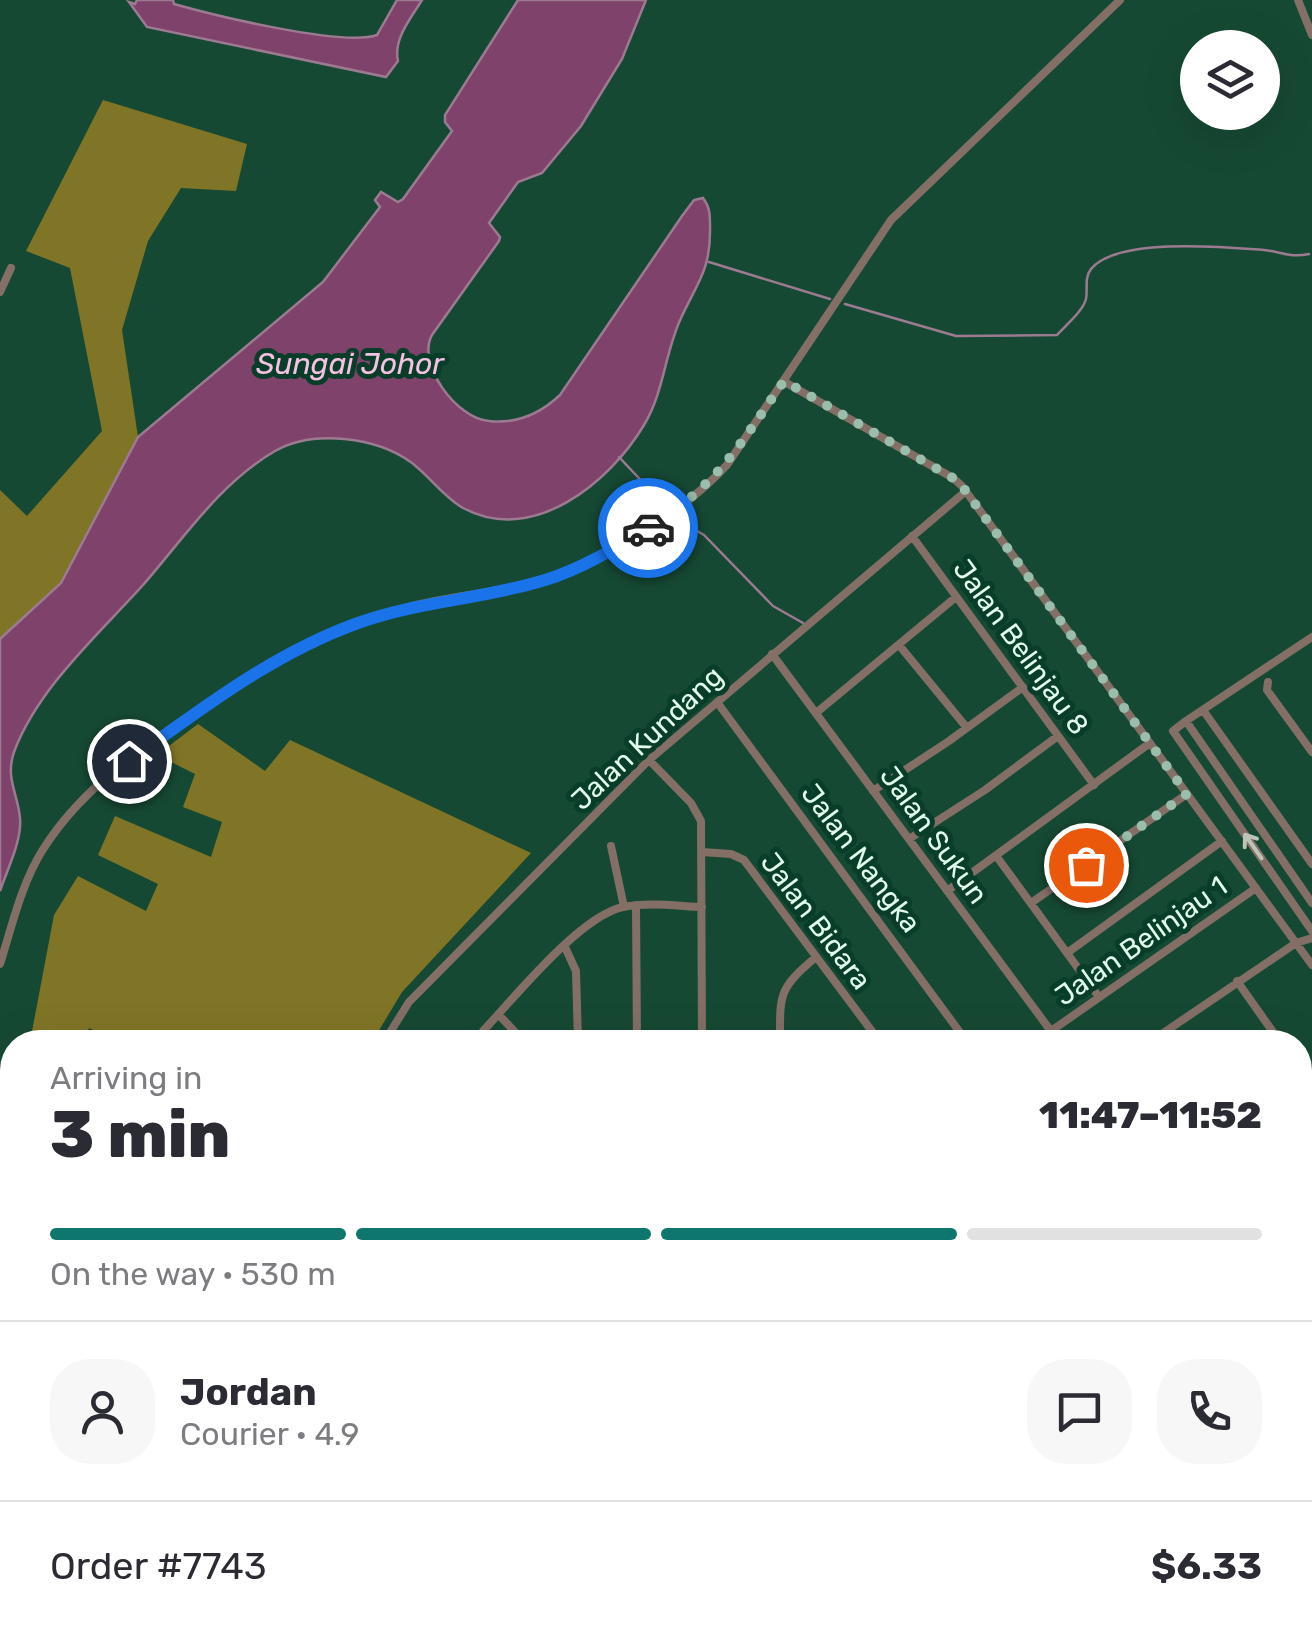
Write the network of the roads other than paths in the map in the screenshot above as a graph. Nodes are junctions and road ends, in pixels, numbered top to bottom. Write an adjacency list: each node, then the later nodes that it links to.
1 (1120, 0): 6 (street)
2 (1298, 0): 3 (street)
3 (1312, 34)
4 (11, 268): 5 (street)
5 (0, 292)
6 (784, 381): 7 (street); 46 (street)
7 (966, 490): 8 (street, Jalan Kundang); 21 (street)
8 (912, 536): 9 (street, Jalan Belinjau 8); 12 (street, Jalan Kundang)
9 (956, 597): 11 (street); 14 (street, Jalan Belinjau 8)
10 (1312, 637): 16 (street)
11 (899, 645): 17 (street); 19 (street)
12 (772, 654): 15 (street, Jalan Kundang); 17 (street, Jalan Sukun)
13 (1268, 682): 22 (street)
14 (1022, 687): 19 (street); 20 (street, Jalan Belinjau 8)
15 (716, 702): 23 (street, Jalan Kundang); 59 (street, Jalan Nangka)
16 (1203, 710): 18 (street); 32 (street)
17 (816, 713): 25 (street, Jalan Sukun)
18 (1186, 721): 35 (street); 40 (street, one-way to 18)
19 (966, 728): 25 (street)
20 (1058, 736): 24 (street, Jalan Belinjau 8); 27 (street)
21 (1150, 744): 24 (street); 26 (street)
22 (1312, 752)
23 (649, 760): 30 (street); 51 (street, Jalan Kundang)
24 (1094, 784): 31 (street)
25 (874, 791): 27 (street, Jalan Sukun)
26 (1187, 794): 28 (street); 36 (street)
27 (909, 840): 34 (street, Jalan Sukun)
28 (1222, 841): 33 (street); 44 (street)
29 (611, 846): 37 (street)
30 (702, 852): 39 (street); 45 (street, Jalan Bidara)
31 (997, 856): 34 (street); 36 (street)
32 (1312, 864)
33 (1256, 888): 42 (street); 49 (street, Jalan Belinjau 1)
34 (948, 891): 60 (street, Jalan Sukun)
35 (1310, 897)
36 (1031, 903): 44 (street)
37 (624, 906): 38 (street); 43 (street)
38 (636, 906): 39 (street); 55 (street)
39 (702, 907): 56 (street)
40 (1311, 926): 42 (street)
41 (1312, 938): 42 (street)
42 (1296, 943): 47 (street); 48 (street)
43 (564, 947): 50 (street); 54 (street)
44 (1067, 952): 49 (street)
45 (816, 957): 57 (street); 58 (street, Jalan Bidara)
46 (0, 964)
47 (1312, 965)
48 (1236, 981): 62 (street); 63 (street)
49 (1099, 998): 61 (street, Jalan Belinjau 1)
50 (499, 1015): 52 (street); 53 (street)
51 (392, 1030)
52 (484, 1030)
53 (513, 1030)
54 (578, 1030)
55 (636, 1030)
56 (702, 1030)
57 (780, 1030)
58 (871, 1030)
59 (958, 1030)
60 (1050, 1030)
61 (1052, 1030)
62 (1167, 1030)
63 (1271, 1030)

